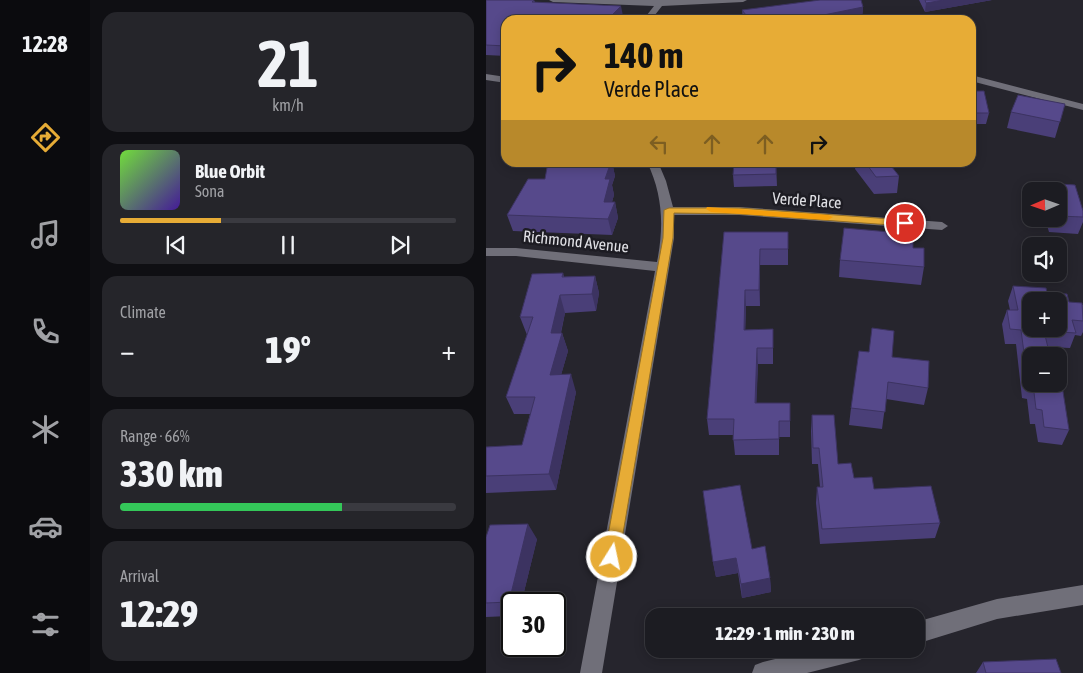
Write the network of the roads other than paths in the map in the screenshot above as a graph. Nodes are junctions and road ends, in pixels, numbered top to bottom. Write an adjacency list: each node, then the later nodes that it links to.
1 (553, 0): 3 (street)
2 (743, 0): 3 (street)
3 (660, 4): 4 (street)
4 (651, 15)
5 (486, 77): 6 (street)
6 (501, 79)
7 (976, 79): 8 (street)
8 (1083, 106)
9 (654, 167): 10 (street)
10 (669, 210): 11 (street, Verde Place); 13 (street)
11 (942, 226)
12 (486, 252): 13 (street, Richmond Avenue)
13 (663, 268): 17 (street)
14 (1083, 596): 15 (street)
15 (925, 630)
16 (823, 658): 18 (street)
17 (591, 673)
18 (763, 673)

